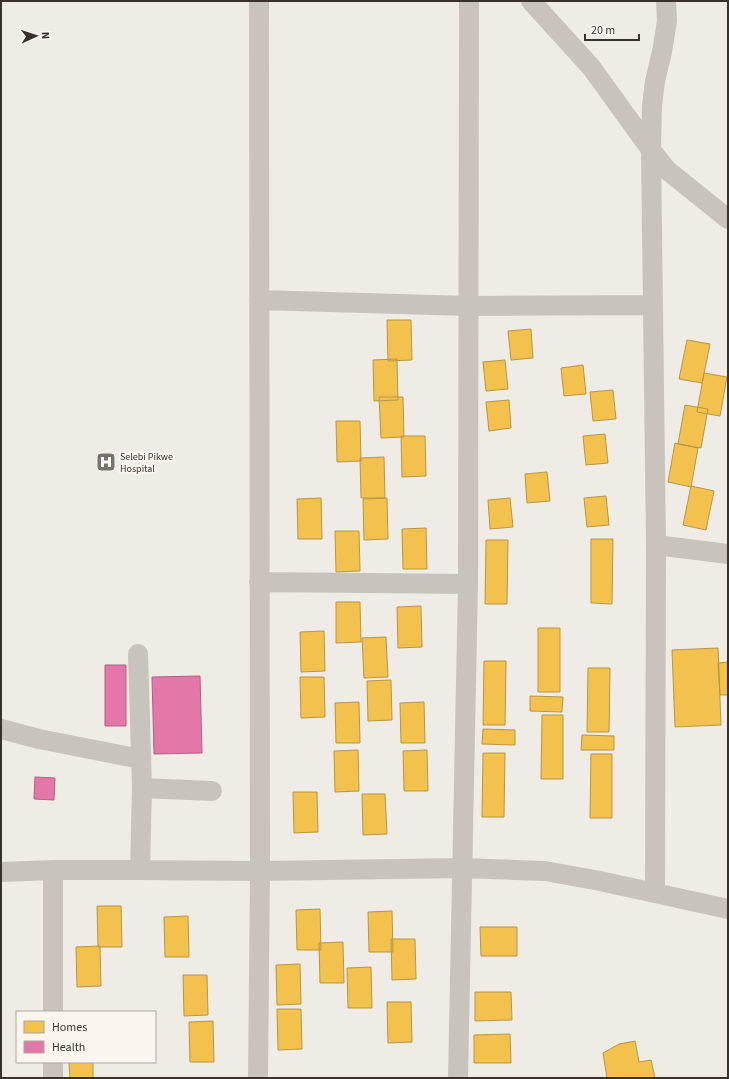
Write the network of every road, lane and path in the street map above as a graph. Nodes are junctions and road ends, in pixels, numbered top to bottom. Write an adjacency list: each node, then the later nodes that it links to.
1 (259, 1): 7 (street)
2 (469, 1): 9 (street)
3 (531, 1): 5 (street)
4 (666, 1): 5 (street)
5 (651, 150): 6 (street); 8 (street)
6 (728, 219)
7 (259, 300): 9 (street); 12 (street)
8 (653, 305): 9 (street); 10 (street)
9 (468, 306): 13 (street)
10 (656, 545): 11 (street); 24 (street)
11 (728, 554)
12 (259, 582): 13 (street); 22 (street)
13 (468, 584): 19 (street)
14 (138, 654): 16 (street)
15 (1, 729): 16 (street)
16 (141, 759): 17 (street)
17 (142, 788): 18 (street); 21 (street)
18 (212, 791)
19 (463, 868): 22 (street); 24 (street); 30 (street)
20 (53, 870): 21 (street); 23 (street); 26 (street)
21 (140, 870): 22 (street)
22 (260, 871): 29 (street)
23 (1, 872)
24 (655, 892): 25 (street)
25 (728, 909)
26 (53, 1011)
27 (53, 1063): 28 (street)
28 (53, 1078)
29 (258, 1078)
30 (458, 1078)

